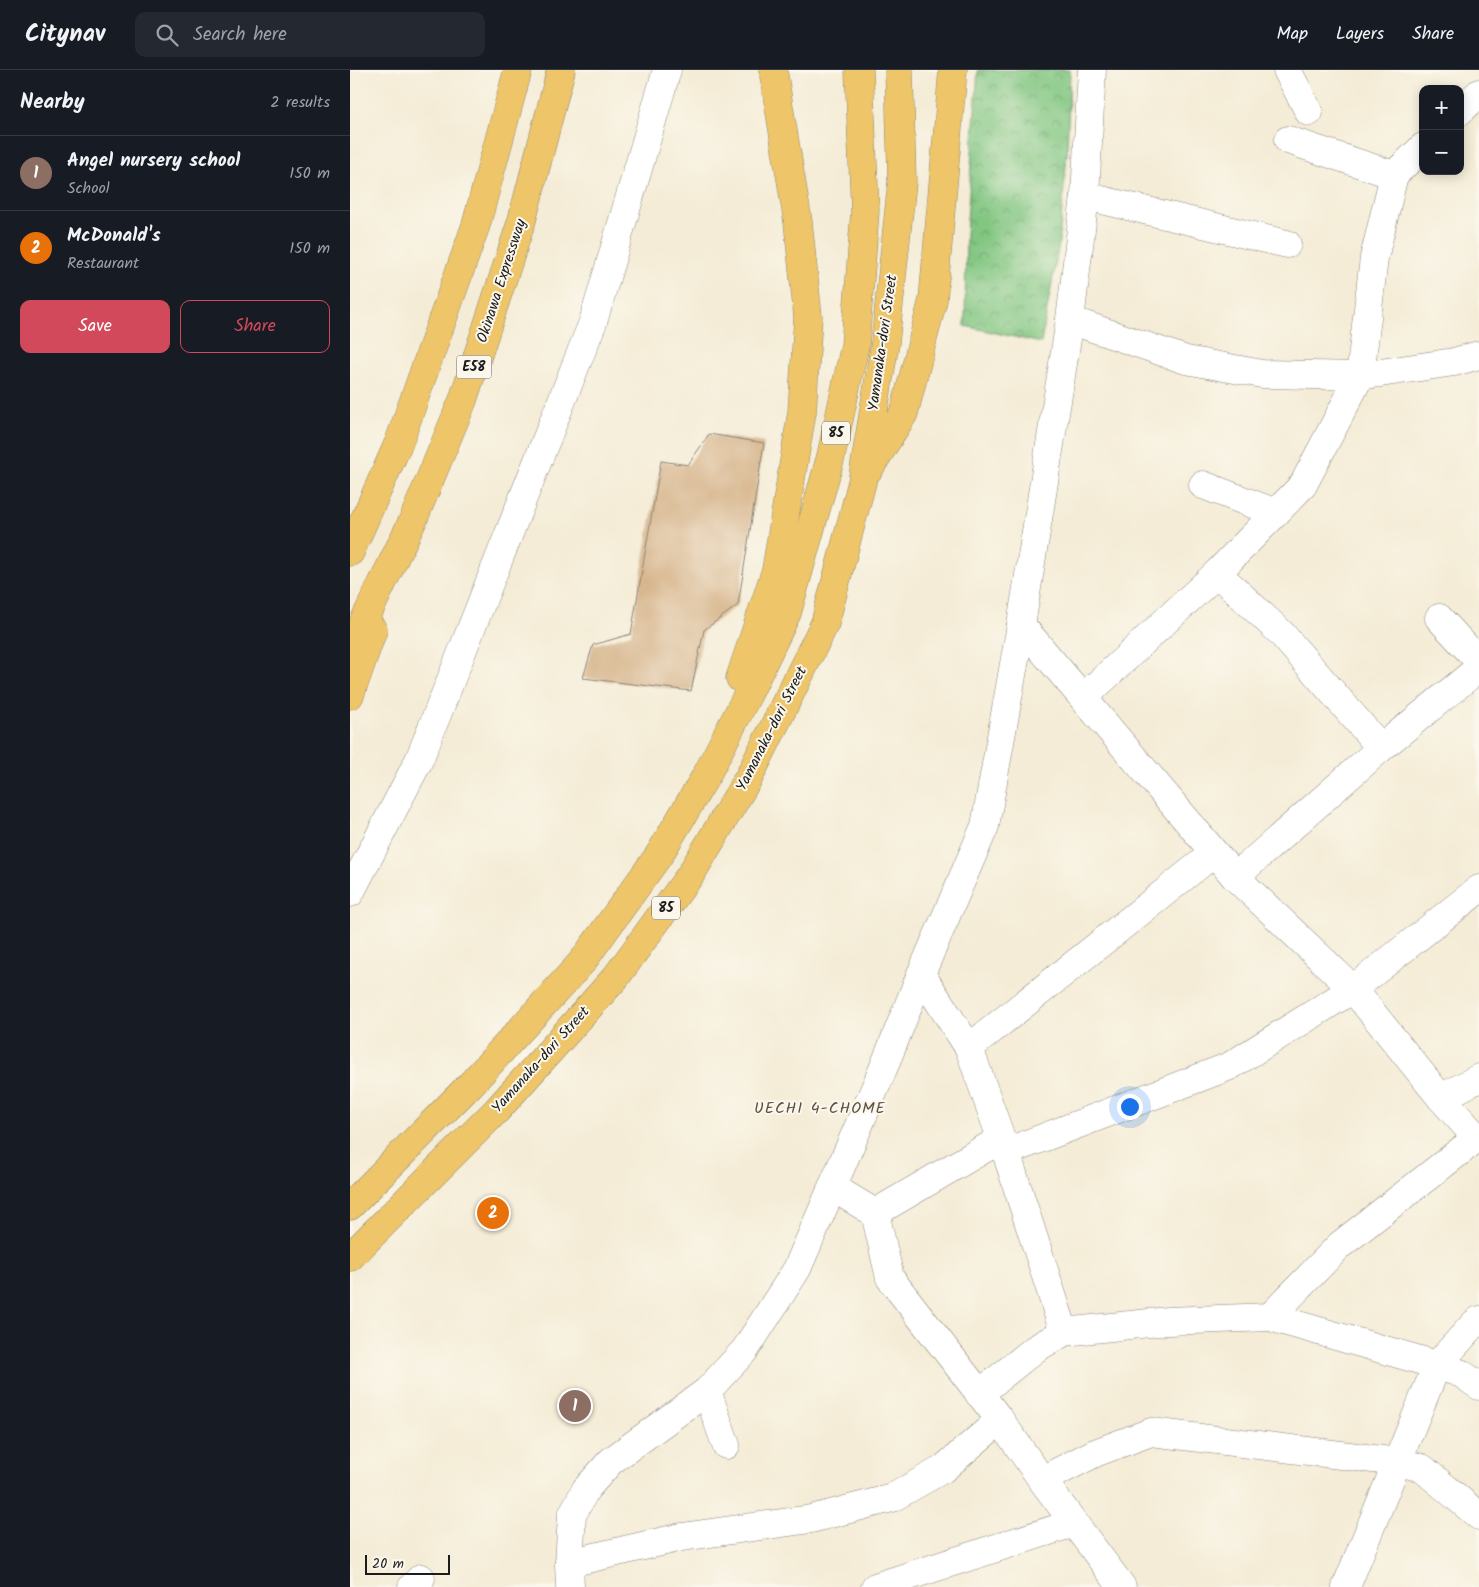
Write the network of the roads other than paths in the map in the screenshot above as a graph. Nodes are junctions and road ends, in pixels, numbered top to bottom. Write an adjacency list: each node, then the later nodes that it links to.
1 (518, 70): 25 (main road)
2 (561, 70): 24 (main road, Okinawa Expressway / E58)
3 (667, 70): 39 (street)
4 (773, 70): 35 (main road)
5 (860, 70): 35 (main road, Yamanaka-dori Street / 85)
6 (899, 70): 21 (main road, Yamanaka-dori Street / 85)
7 (953, 70): 21 (main road)
8 (1092, 70): 16 (street)
9 (1287, 70): 12 (street)
10 (1479, 92): 11 (street)
11 (1464, 107)
12 (1309, 112)
13 (1288, 140): 15 (street)
14 (1419, 151): 15 (street)
15 (1394, 175): 20 (street)
16 (1085, 196): 17 (street); 18 (street)
17 (1287, 244)
18 (1070, 320): 20 (street); 28 (street)
19 (1479, 356): 20 (street)
20 (1360, 376): 23 (street)
21 (862, 482): 50 (main road, Yamanaka-dori Street / 85)
22 (1203, 485): 23 (street)
23 (1276, 513): 26 (street)
24 (412, 520): 29 (main road, Okinawa Expressway / E58); 32 (main road)
25 (350, 552)
26 (1216, 573): 33 (street); 34 (street)
27 (1439, 618): 30 (street)
28 (1021, 625): 33 (street); 40 (street)
29 (350, 650)
30 (1479, 661)
31 (1479, 668): 34 (street)
32 (350, 695)
33 (1083, 698): 36 (street)
34 (1382, 748): 37 (street)
35 (707, 774): 48 (main road, Yamanaka-dori Street / 85)
36 (1214, 853): 37 (street); 42 (street)
37 (1235, 877): 41 (street)
38 (1479, 889): 41 (street)
39 (350, 892)
40 (921, 974): 42 (street); 47 (street)
41 (1353, 988): 44 (street); 46 (street)
42 (969, 1048): 46 (street)
43 (1479, 1078): 44 (street)
44 (1441, 1098): 45 (street)
45 (1478, 1139): 51 (street)
46 (1003, 1146): 49 (street); 53 (street)
47 (832, 1187): 49 (street); 56 (street)
48 (350, 1206)
49 (875, 1213): 57 (street)
50 (350, 1257)
51 (1270, 1317): 53 (street); 54 (street)
52 (1479, 1320): 54 (street)
53 (1064, 1332): 57 (street)
54 (1437, 1365): 55 (street); 60 (street)
55 (1479, 1386)
56 (707, 1392): 59 (street); 64 (street)
57 (980, 1394): 58 (street)
58 (1000, 1420): 61 (street); 64 (street)
59 (726, 1445)
60 (1398, 1462): 61 (street); 62 (street); 68 (street)
61 (1042, 1480): 63 (street)
62 (1479, 1516)
63 (1074, 1522): 65 (street); 67 (street)
64 (570, 1575)
65 (904, 1582): 66 (street)
66 (875, 1587)
67 (1122, 1587)
68 (1346, 1587)

